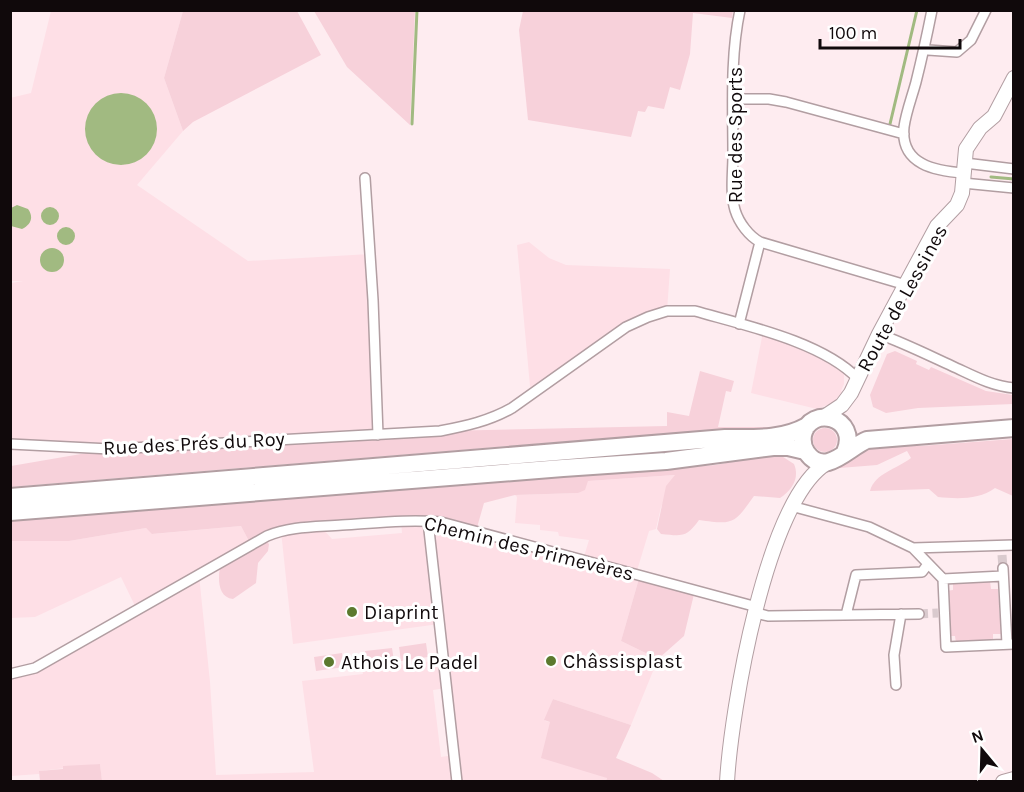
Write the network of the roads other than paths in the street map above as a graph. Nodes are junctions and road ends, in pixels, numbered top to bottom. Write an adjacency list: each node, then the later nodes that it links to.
1 (740, 10): 6 (street, Rue des Sports)
2 (932, 10): 4 (street)
3 (986, 10): 4 (street)
4 (925, 48): 7 (street)
5 (1014, 78): 9 (main road, Route de Lessines)
6 (733, 99): 7 (street); 12 (street, Rue des Sports)
7 (904, 134): 9 (street)
8 (1014, 169): 9 (street)
9 (964, 173): 11 (street); 13 (main road, Route de Lessines)
10 (364, 178): 24 (street)
11 (1014, 188)
12 (760, 242): 13 (street); 14 (street)
13 (906, 285): 15 (main road, Route de Lessines)
14 (739, 324): 16 (street, Rue des Prés du Roy); 24 (street, Rue des Prés du Roy)
15 (879, 334): 16 (main road, Route de Lessines); 17 (street)
16 (858, 379): 18 (main road, Route de Lessines)
17 (1014, 388)
18 (851, 393): 19 (main road, Route de Lessines); 22 (main road, Route de Lessines)
19 (824, 417): 21 (highway); 22 (highway)
20 (1014, 417): 22 (highway)
21 (807, 426): 27 (highway); 30 (highway)
22 (844, 427): 26 (highway)
23 (1014, 428): 26 (highway)
24 (378, 435): 25 (street, Rue des Prés du Roy)
25 (10, 444)
26 (845, 452): 28 (highway)
27 (807, 453): 28 (highway); 29 (main road); 32 (highway)
28 (828, 463): 29 (main road)
29 (801, 489): 31 (main road)
30 (10, 497)
31 (791, 506): 35 (street); 38 (main road)
32 (10, 512)
33 (428, 521): 38 (street, Chemin des Primevères); 43 (street, Chemin des Primevères); 46 (street)
34 (1014, 545): 35 (street)
35 (913, 548): 36 (street)
36 (928, 564): 37 (street); 41 (street)
37 (943, 579): 42 (street); 42 (street)
38 (756, 610): 41 (street, Chemin des Primevères); 47 (main road)
39 (901, 614): 40 (street, Chemin des Primevères); 41 (street, Chemin des Primevères); 44 (street)
40 (919, 614)
41 (846, 615)
42 (1010, 644)
43 (10, 674)
44 (896, 686)
45 (1014, 778): 48 (main road)
46 (457, 782)
47 (727, 782)
48 (1003, 782)

